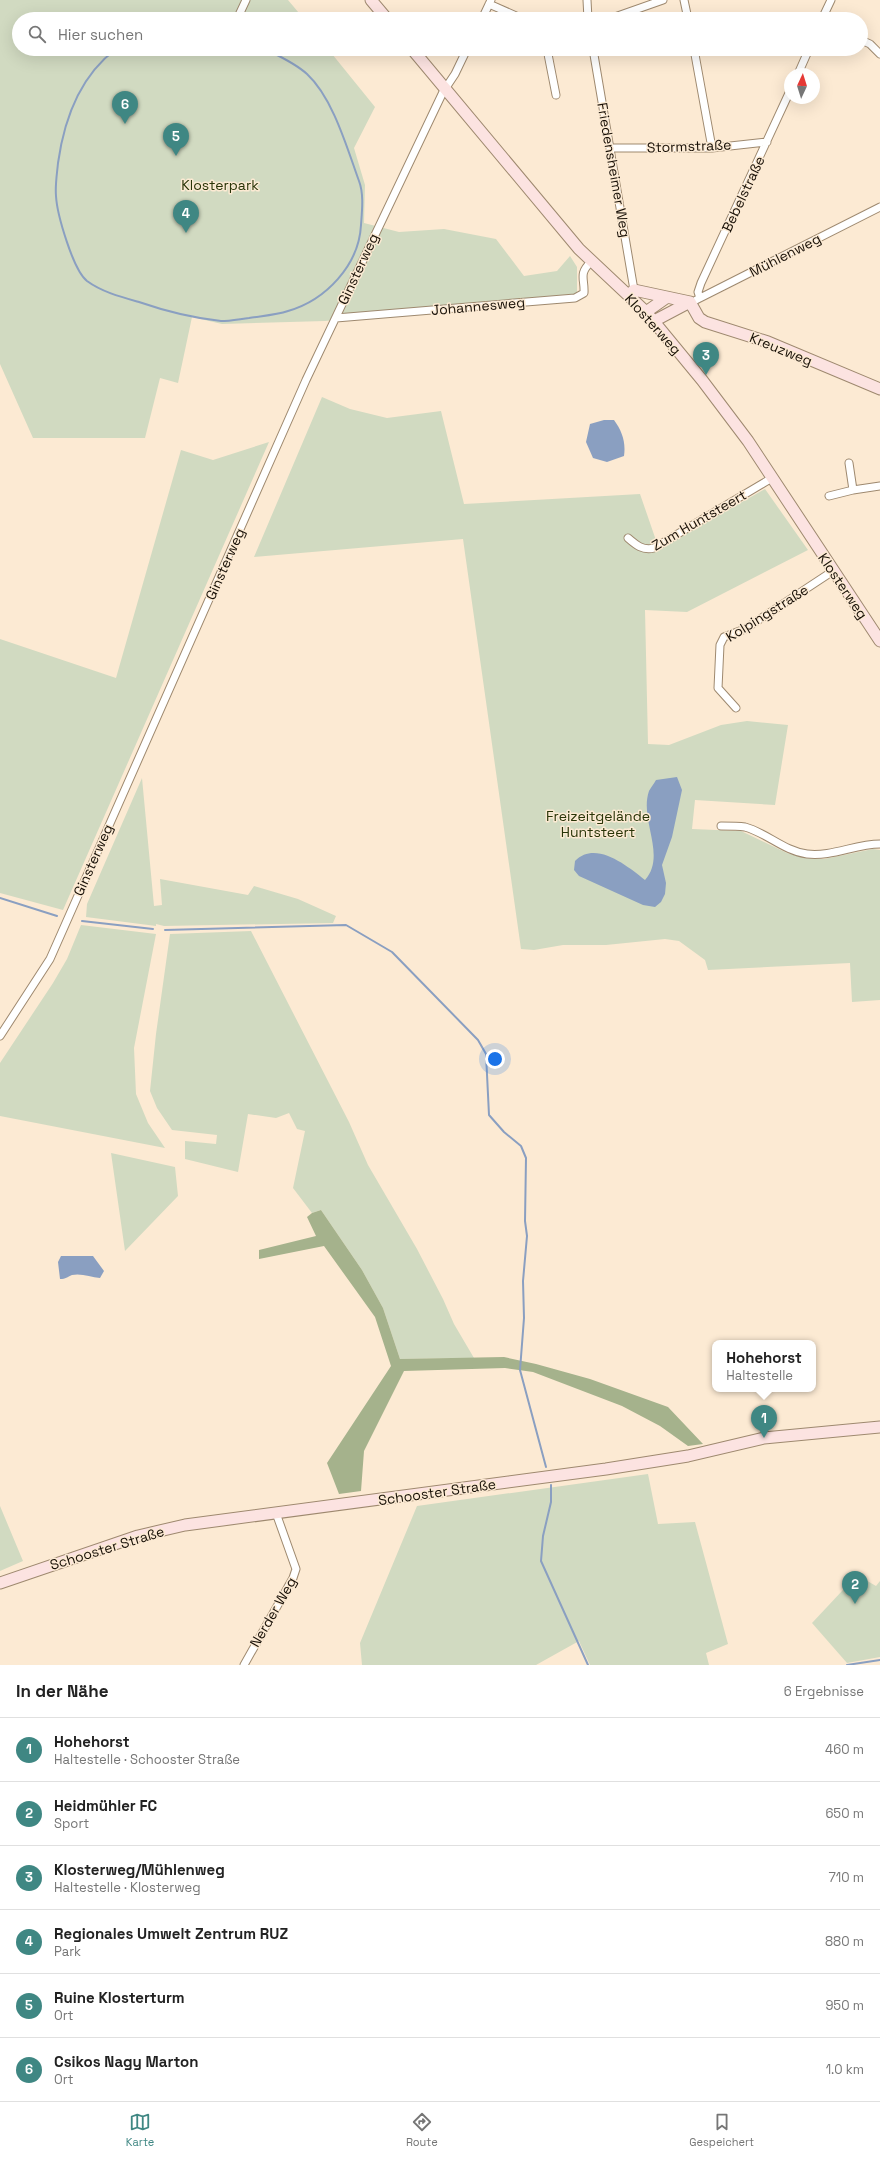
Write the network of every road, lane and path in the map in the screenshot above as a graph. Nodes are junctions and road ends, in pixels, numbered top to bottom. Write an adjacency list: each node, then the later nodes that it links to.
1 (246, 0): 8 (street)
2 (371, 0): 9 (street)
3 (587, 0): 12 (street)
4 (663, 0): 13 (street)
5 (684, 0): 14 (street)
6 (831, 0): 15 (street)
7 (490, 2): 10 (street); 11 (street)
8 (240, 12)
9 (381, 12)
10 (485, 12)
11 (509, 12)
12 (588, 12)
13 (629, 12)
14 (687, 12)
15 (825, 12)
16 (868, 43): 17 (street)
17 (880, 54)
18 (418, 56): 25 (street, Klosterweg)
19 (464, 56): 25 (street, Ginsterweg)
20 (548, 56): 26 (street)
21 (594, 56): 29 (street, Friedensheimer Weg)
22 (695, 56): 30 (street)
23 (806, 56): 24 (street)
24 (801, 68)
25 (444, 88): 32 (street, Klosterweg); 37 (street, Ginsterweg)
26 (556, 95)
27 (784, 104): 28 (street, Bebelstraße)
28 (767, 142): 30 (street, Stormstraße); 35 (street, Bebelstraße)
29 (611, 148): 30 (street, Stormstraße); 33 (street, Friedensheimer Weg)
30 (712, 148)
31 (880, 207): 35 (street, Mühlenweg)
32 (591, 262): 33 (street, Klosterweg); 37 (street, Johannesweg)
33 (632, 293): 34 (street); 36 (street, Klosterweg)
34 (666, 298): 35 (street); 36 (street)
35 (695, 300): 38 (street, Mühlenweg); 39 (street, Kreuzweg)
36 (646, 312): 38 (street, Klosterweg)
37 (336, 318): 51 (street, Ginsterweg)
38 (654, 321): 41 (street, Klosterweg)
39 (880, 389)
40 (849, 463): 43 (street)
41 (772, 478): 45 (street, Zum Huntsteert); 46 (street, Klosterweg)
42 (880, 486): 43 (street)
43 (853, 490): 44 (street)
44 (829, 496)
45 (628, 538)
46 (833, 571): 47 (street, Klosterweg); 48 (street, Kolpingstraße)
47 (880, 641)
48 (736, 708)
49 (721, 826): 50 (street)
50 (880, 844)
51 (0, 1036)
52 (880, 1427): 53 (street, Schooster Straße)
53 (276, 1513): 54 (street, Schooster Straße); 55 (street, Nerder Weg)
54 (0, 1583)
55 (244, 1665)

